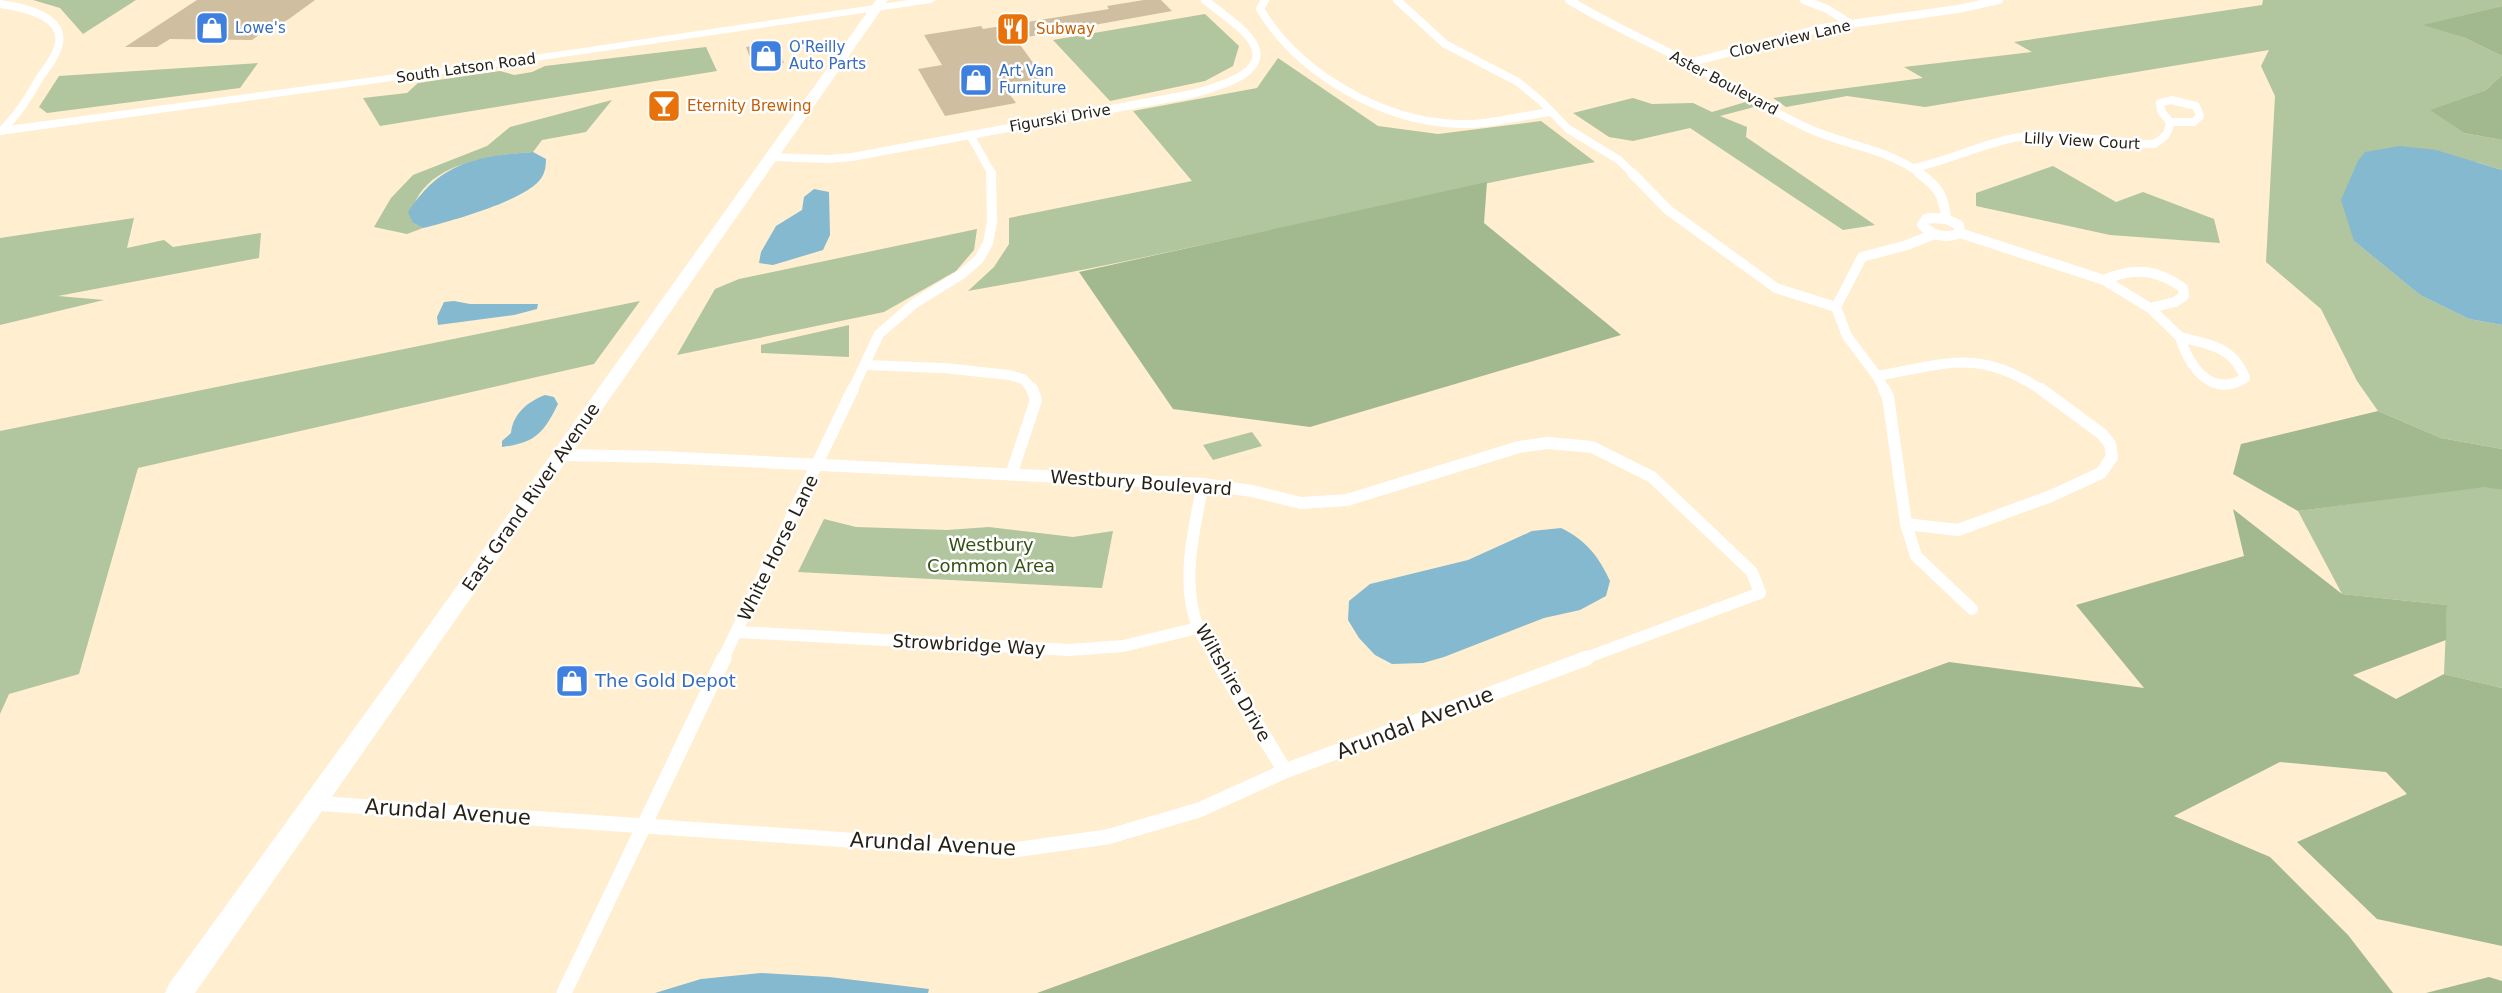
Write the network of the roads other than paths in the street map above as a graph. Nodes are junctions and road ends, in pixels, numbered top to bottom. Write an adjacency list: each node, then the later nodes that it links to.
1 (931, 0): 9 (main road, South Latson Road)
2 (1205, 0): 15 (street, Figurski Drive)
3 (1265, 0): 12 (street)
4 (1397, 0): 12 (street)
5 (1569, 0): 11 (street, Aster Boulevard)
6 (1804, 0): 10 (street)
7 (1999, 0): 10 (street, Cloverview Lane)
8 (0, 4): 14 (street)
9 (879, 4): 14 (main road, South Latson Road); 16 (main road, East Grand River Avenue)
10 (1851, 24): 11 (street, Cloverview Lane)
11 (1689, 63): 17 (street, Aster Boulevard)
12 (1550, 112): 22 (street)
13 (2170, 122): 17 (street, Lilly View Court)
14 (1, 131)
15 (970, 135): 16 (street, Figurski Drive); 25 (street, White Horse Lane)
16 (772, 157): 27 (main road, East Grand River Avenue)
17 (1913, 168): 18 (street, Aster Boulevard)
18 (1946, 219): 19 (street); 20 (street)
19 (1960, 233): 20 (street); 21 (street)
20 (1935, 234): 22 (street)
21 (2104, 280): 23 (street); 23 (street)
22 (1836, 307): 26 (street)
23 (2150, 308): 24 (street)
24 (2180, 337): 24 (street)
25 (865, 365): 28 (street, White Horse Lane); 29 (street)
26 (1877, 376): 31 (street); 31 (street)
27 (561, 455): 28 (street, Westbury Boulevard); 37 (main road, East Grand River Avenue)
28 (818, 465): 29 (street, Westbury Boulevard); 35 (street, White Horse Lane)
29 (1011, 475): 30 (street, Westbury Boulevard)
30 (1203, 484): 32 (street, Westbury Boulevard); 34 (street, Wiltshire Drive)
31 (1906, 524): 33 (street)
32 (1760, 593): 36 (street, Arundal Avenue)
33 (1972, 609)
34 (1198, 628): 35 (street, Strowbridge Way); 36 (street, Wiltshire Drive)
35 (738, 632): 38 (street, White Horse Lane)
36 (1285, 771): 38 (street, Arundal Avenue)
37 (313, 803): 38 (street, Arundal Avenue); 39 (main road, East Grand River Avenue)
38 (644, 826): 40 (street, White Horse Lane)
39 (179, 993)
40 (564, 993)

